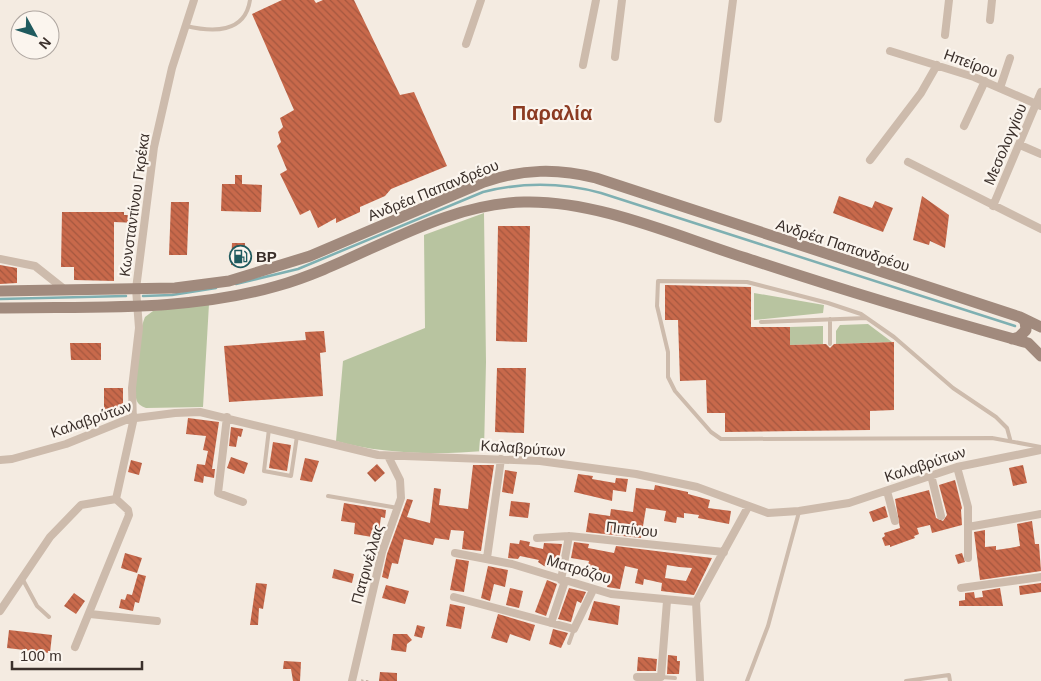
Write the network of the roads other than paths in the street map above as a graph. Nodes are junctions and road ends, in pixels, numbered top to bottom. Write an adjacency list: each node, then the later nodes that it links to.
1 (194, 0): 10 (street, Κωνσταντίνου Γκρέκα)
2 (250, 0): 10 (lane)
3 (481, 0): 12 (street)
4 (596, 0): 16 (street)
5 (622, 0): 14 (street)
6 (733, 0): 22 (street)
7 (950, 0): 11 (street)
8 (992, 0): 9 (street)
9 (990, 20)
10 (186, 26): 32 (street, Κωνσταντίνου Γκρέκα)
11 (945, 36)
12 (466, 44)
13 (890, 51): 17 (street, Ηπείρου)
14 (615, 57)
15 (1010, 58): 19 (street)
16 (582, 65)
17 (937, 65): 18 (street, Ηπείρου); 26 (street)
18 (985, 81): 19 (street, Ηπείρου); 23 (street)
19 (1000, 88): 21 (street, Ηπείρου)
20 (1041, 92): 21 (street, Μεσολογγίου)
21 (1039, 105): 24 (street, Μεσολογγίου)
22 (718, 119)
23 (964, 126)
24 (1020, 145): 25 (street); 28 (street, Μεσολογγίου)
25 (1041, 154)
26 (870, 160)
27 (908, 162): 28 (street)
28 (993, 206): 29 (street)
29 (1041, 229)
30 (0, 259): 31 (street)
31 (64, 289): 32 (main road, Ανδρέα Παπανδρέου); 33 (main road, Ανδρέα Παπανδρέου)
32 (136, 289): 34 (street, Κωνσταντίνου Γκρέκα); 36 (main road, Ανδρέα Παπανδρέου)
33 (0, 291)
34 (136, 306): 35 (main road, Ανδρέα Παπανδρέου); 41 (main road, Ανδρέα Παπανδρέου); 44 (street, Κωνσταντίνου Γκρέκα)
35 (0, 308)
36 (1020, 317): 40 (main road, Ανδρέα Παπανδρέου); 41 (main road)
37 (869, 318): 38 (lane); 48 (lane); 48 (lane)
38 (830, 319): 39 (lane); 42 (lane)
39 (761, 322)
40 (1041, 327)
41 (1012, 339): 43 (main road, Ανδρέα Παπανδρέου)
42 (830, 344)
43 (1039, 350)
44 (134, 417): 45 (street, Καλαβρύτων); 52 (street, Καλαβρύτων); 57 (street, Κωνσταντίνου Γκρέκα)
45 (227, 417): 46 (street, Καλαβρύτων); 58 (street)
46 (269, 428): 47 (street, Καλαβρύτων); 47 (lane)
47 (298, 436): 50 (street, Καλαβρύτων)
48 (1010, 439): 49 (lane)
49 (1041, 448): 53 (street, Καλαβρύτων)
50 (388, 456): 51 (street, Καλαβρύτων); 60 (street, Πατρινέλλας)
51 (501, 459): 59 (street, Καλαβρύτων); 70 (street)
52 (0, 460)
53 (957, 466): 54 (street, Καλαβρύτων); 65 (street)
54 (931, 475): 55 (street, Καλαβρύτων); 63 (street)
55 (887, 491): 61 (street, Καλαβρύτων); 64 (street)
56 (328, 496): 60 (lane)
57 (116, 499): 73 (street); 81 (street)
58 (243, 502)
59 (748, 507): 61 (street, Καλαβρύτων); 68 (street)
60 (398, 508): 91 (street, Πατρινέλλας)
61 (800, 511): 93 (lane)
62 (1041, 514): 65 (street)
63 (941, 516)
64 (895, 521)
65 (968, 527): 71 (street)
66 (569, 536): 67 (street, Πιπίνου); 68 (street, Πιπίνου); 74 (street)
67 (537, 538)
68 (724, 552): 79 (street)
69 (455, 553): 70 (street, Ματρόζου)
70 (486, 558): 74 (street, Ματρόζου)
71 (968, 558)
72 (1041, 577): 75 (street)
73 (22, 578): 80 (street); 82 (lane)
74 (563, 581): 76 (street, Ματρόζου); 84 (street)
75 (962, 588)
76 (593, 590): 78 (street, Ματρόζου); 85 (street)
77 (454, 597): 84 (street)
78 (667, 601): 79 (street, Ματρόζου); 89 (street)
79 (696, 602): 92 (street)
80 (0, 611)
81 (90, 614): 83 (street); 87 (street)
82 (49, 617)
83 (157, 621)
84 (551, 623): 85 (street)
85 (574, 629): 86 (lane)
86 (569, 643)
87 (76, 647)
88 (637, 677): 89 (street)
89 (661, 677): 90 (lane)
90 (675, 678)
91 (352, 681)
92 (700, 681)
93 (746, 681)
94 (906, 681): 95 (lane)
95 (950, 681)

